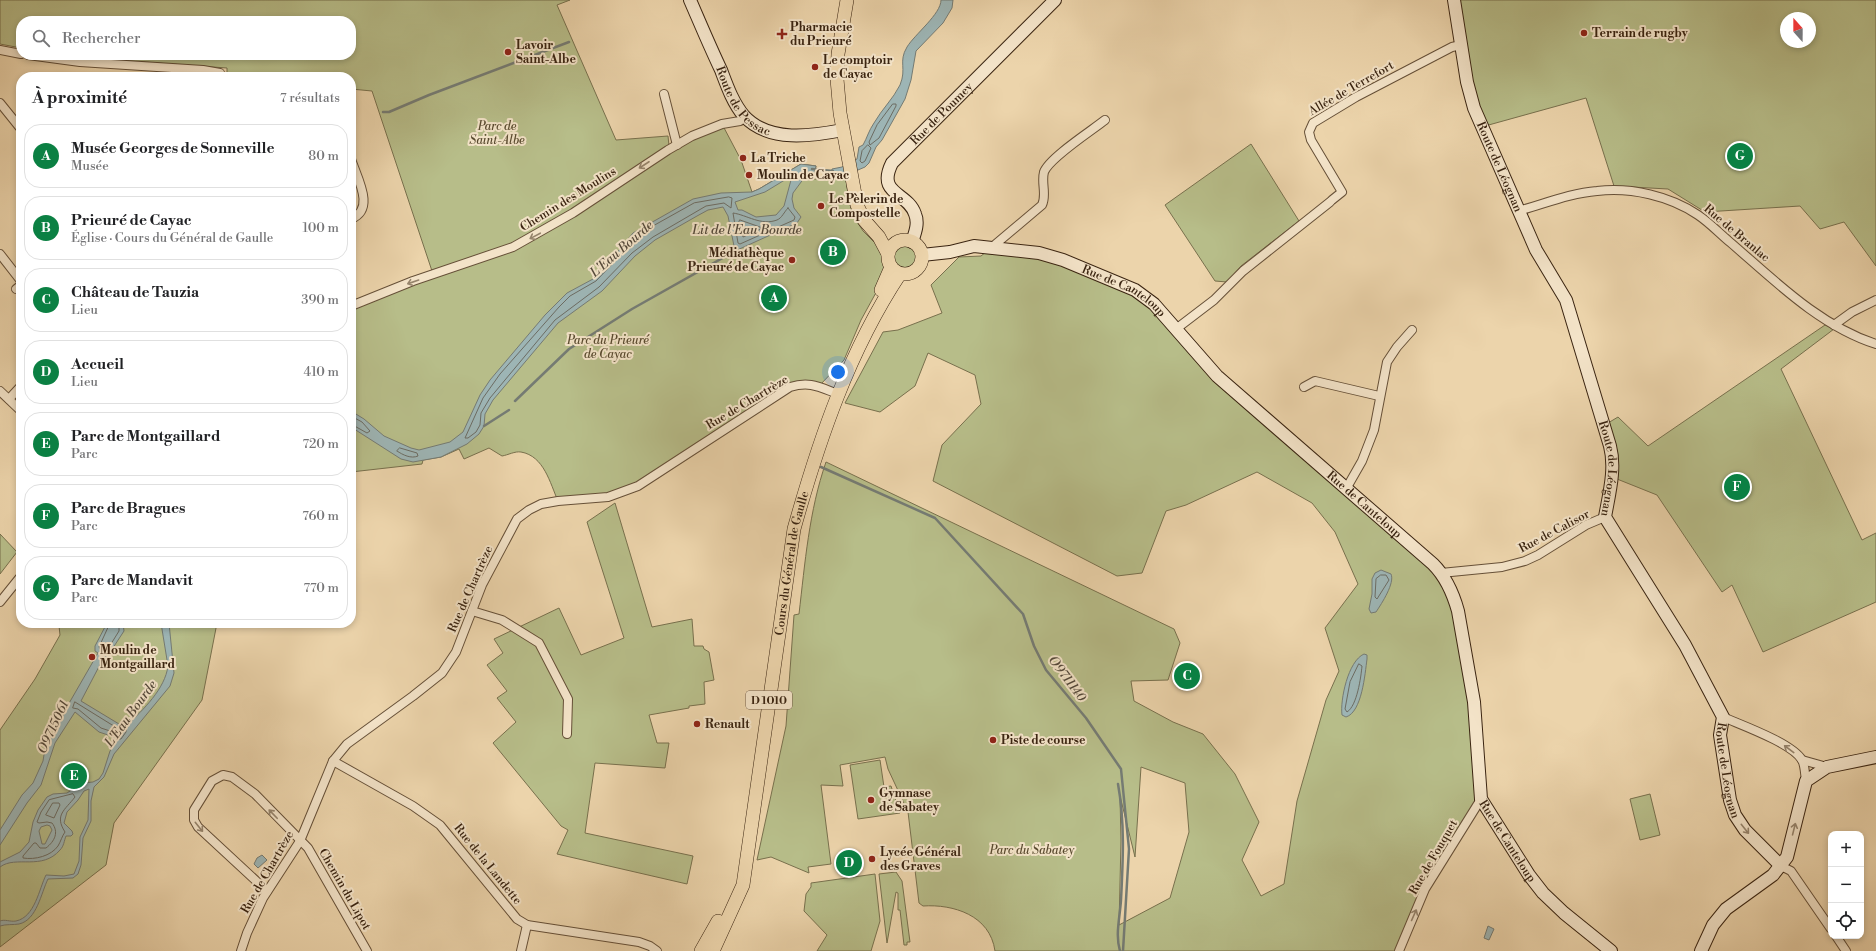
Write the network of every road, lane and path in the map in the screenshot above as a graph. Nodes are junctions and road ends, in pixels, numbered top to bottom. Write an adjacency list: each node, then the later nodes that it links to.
1 (690, 0): 12 (street, Route de Pessac)
2 (847, 0): 15 (main road)
3 (1055, 0): 20 (street, Rue de Poumey)
4 (1454, 0): 5 (street, Route de Léognan)
5 (1461, 45): 18 (street, Route de Léognan); 30 (street, Allée de Terrefort)
6 (0, 50): 7 (street)
7 (16, 53)
8 (65, 60): 9 (street)
9 (182, 72)
10 (664, 94): 16 (street)
11 (0, 103): 14 (street)
12 (745, 117): 15 (street, Route de Pessac); 16 (street, Chemin des Moulins)
13 (1105, 120): 22 (street)
14 (16, 123)
15 (843, 130): 21 (main road)
16 (677, 145): 28 (street, Chemin des Moulins, one-way to 28)
17 (356, 175): 19 (street)
18 (1518, 211): 29 (street, Rue de Branlac); 41 (street, Route de Léognan)
19 (356, 217)
20 (912, 242): 21 (main road); 23 (main road)
21 (892, 248): 25 (main road)
22 (991, 248): 23 (street, Rue de Canteloup); 30 (street, Rue de Canteloup)
23 (922, 255): 25 (main road)
24 (1, 257): 26 (street)
25 (896, 270): 36 (main road, D 1010)
26 (16, 275)
27 (1876, 300): 29 (street)
28 (356, 304)
29 (1834, 325): 32 (street, Rue de Branlac)
30 (1176, 330): 40 (street, Rue de Canteloup)
31 (1412, 330): 37 (street)
32 (1876, 344)
33 (1304, 387): 37 (street)
34 (0, 391): 38 (street)
35 (16, 391): 38 (street)
36 (835, 392): 45 (street, Rue de Chartrèze); 56 (main road, Cours du Général de Gaulle / D 1010)
37 (1379, 396): 40 (street)
38 (9, 399): 39 (street)
39 (16, 406)
40 (1346, 489): 42 (street, Rue de Canteloup)
41 (1605, 517): 42 (street, Rue de Calisor); 46 (street, Route de Léognan)
42 (1441, 573): 53 (street, Rue de Canteloup)
43 (16, 582): 44 (street)
44 (0, 602)
45 (472, 611): 47 (street); 50 (street, Rue de Chartrèze)
46 (1723, 717): 49 (street, one-way to 46); 55 (street, Route de Léognan, one-way to 55)
47 (567, 734)
48 (1876, 757): 51 (street)
49 (1802, 760): 51 (street); 52 (street)
50 (333, 761): 54 (street, Rue de Chartrèze); 58 (street, Rue de la Landette)
51 (1827, 767): 52 (street)
52 (1806, 781): 55 (street, one-way to 52)
53 (1481, 799): 69 (street, Rue de Fouquet, one-way to 53); 70 (street, Rue de Canteloup)
54 (300, 842): 57 (street, Rue de Chartrèze); 57 (street, Chemin du Lipot, one-way to 57); 63 (street, Chemin du Lipot)
55 (1781, 866): 59 (street); 71 (street)
56 (744, 872): 67 (main road, Cours du Général de Gaulle / D 1010); 68 (main road, Cours du Général de Gaulle / D 1010)
57 (267, 891): 62 (street, Rue de Chartrèze)
58 (527, 925): 61 (street); 64 (street)
59 (1828, 925)
60 (1838, 939): 72 (street)
61 (639, 942): 65 (street); 66 (street)
62 (240, 951)
63 (367, 951)
64 (521, 951)
65 (648, 951)
66 (657, 951)
67 (701, 951)
68 (713, 951)
69 (1399, 951)
70 (1611, 951)
71 (1701, 951)
72 (1846, 951)

